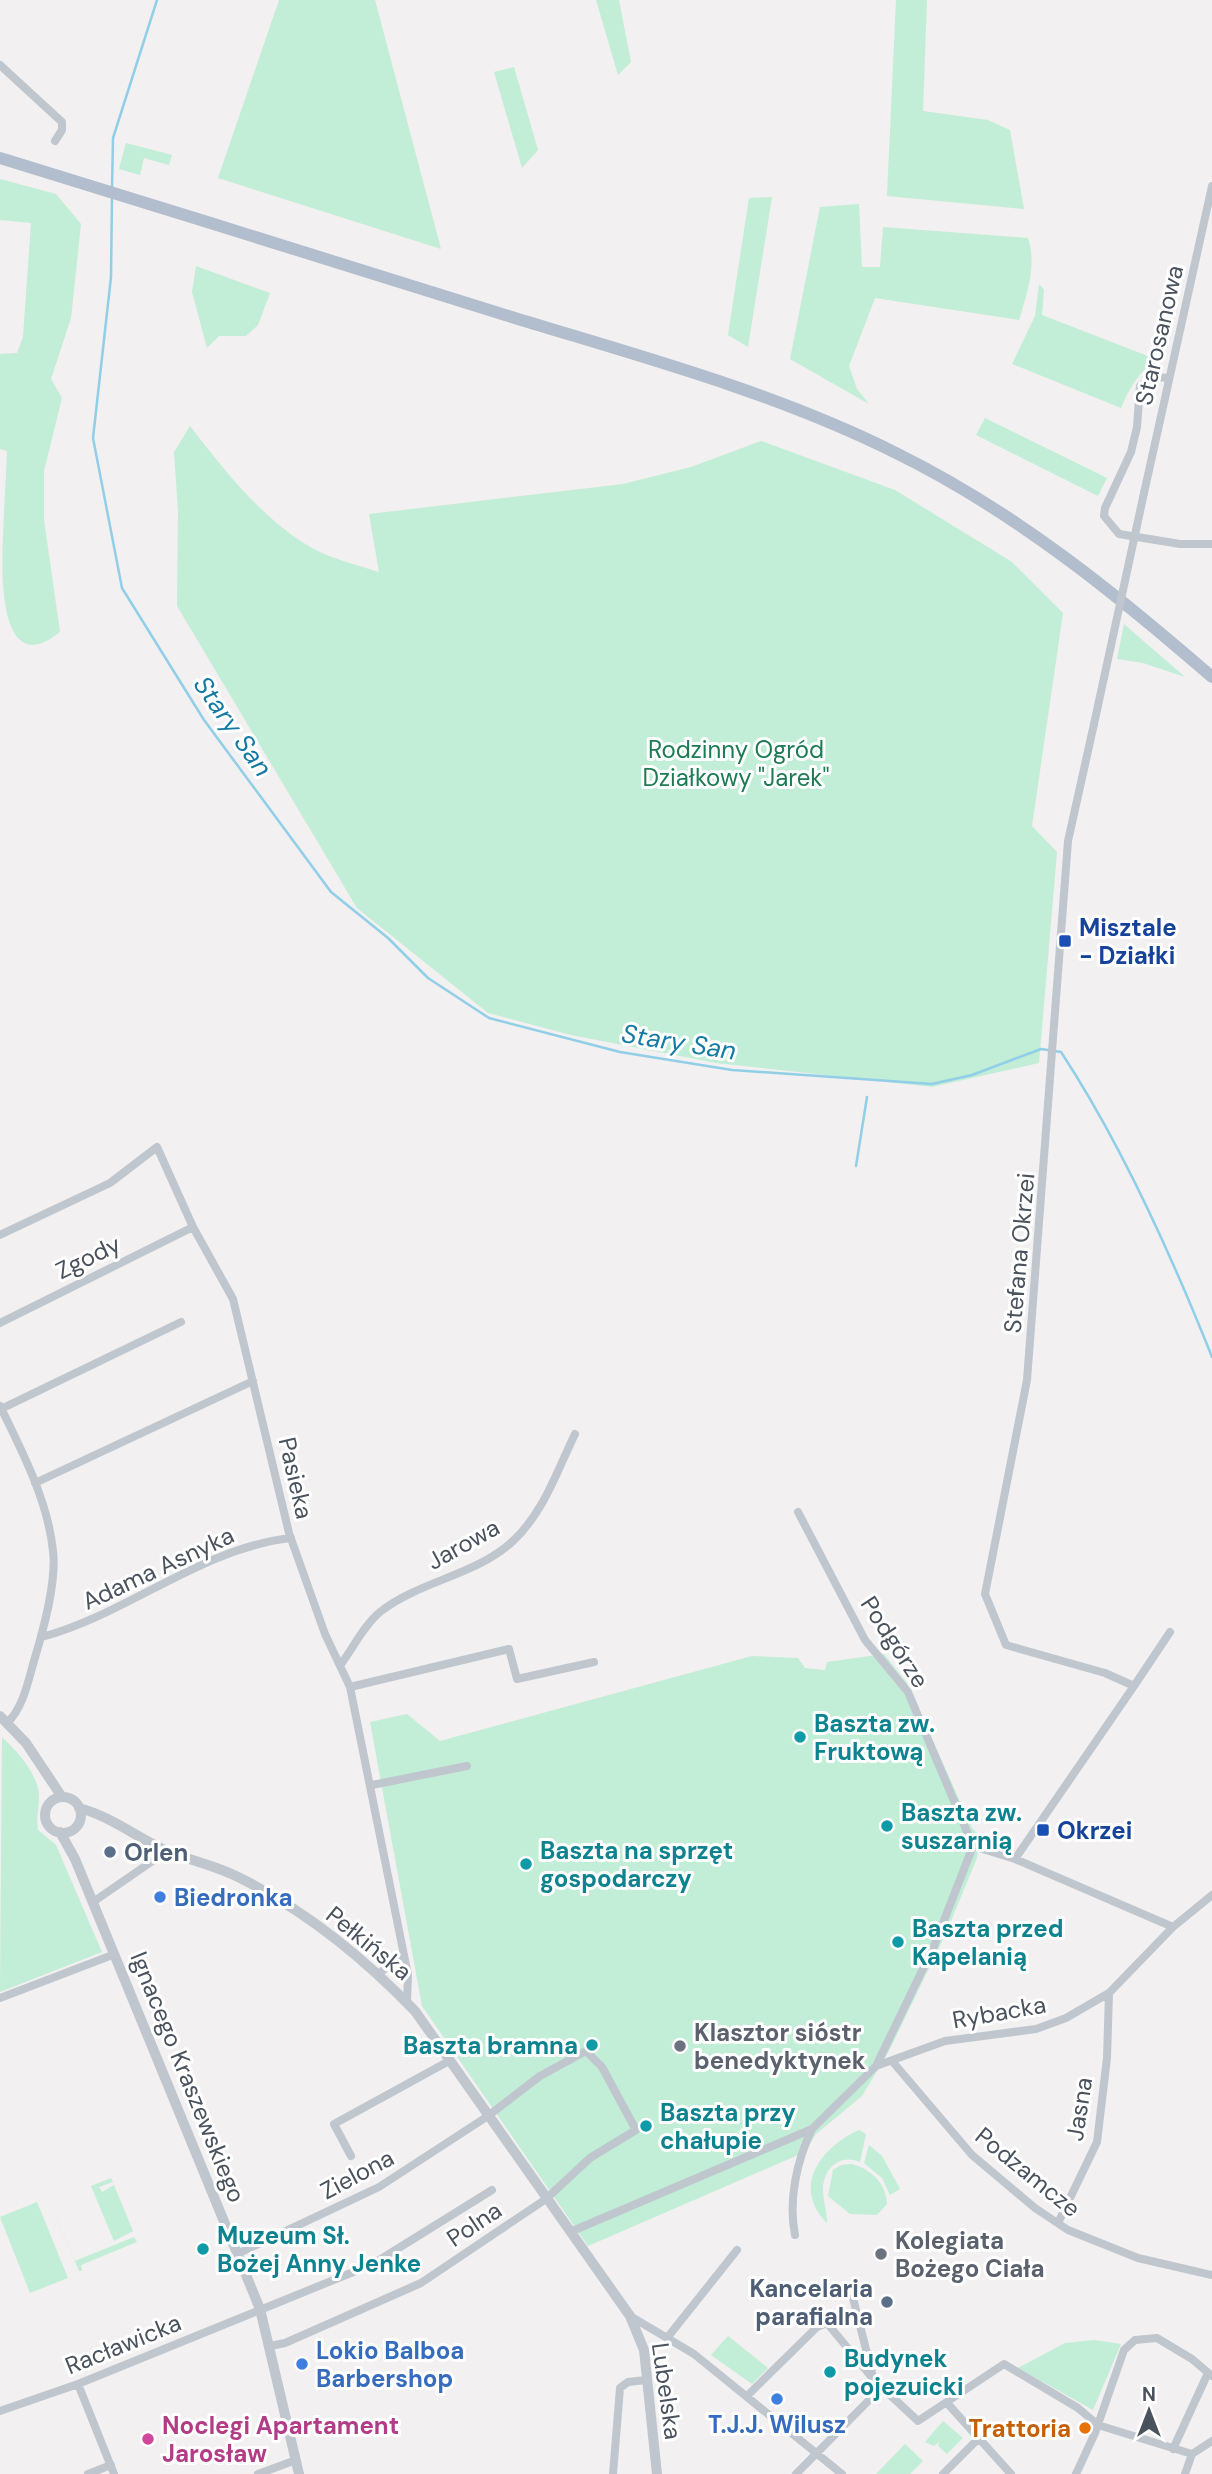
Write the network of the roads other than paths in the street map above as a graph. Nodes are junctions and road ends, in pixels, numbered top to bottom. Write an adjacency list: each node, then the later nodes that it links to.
1 (0, 65): 2 (street)
2 (55, 141)
3 (0, 158): 7 (main road)
4 (1212, 186): 5 (street, Starosanowa)
5 (1169, 378): 6 (street); 8 (street, Starosanowa, bridge)
6 (1212, 544)
7 (1212, 677)
8 (1094, 724): 23 (street, Stefana Okrzei)
9 (193, 1227): 10 (street, Pasieka); 12 (street, Zgody); 13 (street, Pasieka)
10 (0, 1235)
11 (181, 1322): 14 (street)
12 (0, 1323)
13 (253, 1381): 16 (street); 18 (street, Pasieka)
14 (1, 1408): 16 (street)
15 (575, 1434): 22 (street, Jarowa)
16 (35, 1483): 20 (street)
17 (798, 1512): 35 (street, Podgórze)
18 (291, 1538): 20 (street, Adama Asnyka); 22 (street, Pasieka)
19 (1170, 1632): 23 (street)
20 (41, 1637): 25 (street)
21 (594, 1662): 24 (street)
22 (341, 1664): 24 (street, Pasieka)
23 (1133, 1686): 37 (street)
24 (350, 1687): 28 (street, Pasieka)
25 (3, 1720): 27 (street)
26 (467, 1766): 28 (street)
27 (42, 1771): 29 (street); 30 (street)
28 (372, 1785): 42 (street, Pasieka)
29 (62, 1797): 30 (street); 31 (street)
30 (50, 1803): 34 (street)
31 (79, 1808): 32 (street); 33 (street, Pełkińska)
32 (79, 1821): 33 (street, Pełkińska); 34 (street)
33 (110, 1821): 36 (street, Pełkińska)
34 (66, 1831): 39 (street, Ignacego Kraszewskiego)
35 (973, 1846): 37 (street); 49 (street)
36 (167, 1851): 39 (street); 43 (street, Pełkińska)
37 (1015, 1859): 40 (street)
38 (1212, 1895): 40 (street, Rybacka)
39 (93, 1902): 41 (street, Ignacego Kraszewskiego)
40 (1173, 1927): 44 (street, Rybacka)
41 (114, 1954): 45 (street); 60 (street, Ignacego Kraszewskiego)
42 (404, 1957): 43 (street); 46 (street, Pasieka)
43 (379, 1973): 46 (street, Pełkińska)
44 (1108, 1993): 48 (street, Rybacka); 56 (street, Jasna)
45 (0, 1998)
46 (407, 2003): 47 (street, Pełkińska)
47 (449, 2061): 50 (street, Pełkińska); 53 (street)
48 (892, 2061): 49 (street, Rybacka); 56 (street, Podzamcze)
49 (876, 2066): 51 (street)
50 (488, 2116): 52 (street, Zielona); 55 (street, Pełkińska); 60 (street, Zielona)
51 (812, 2129): 57 (street); 58 (street)
52 (636, 2130): 55 (street, Polna)
53 (351, 2156)
54 (492, 2190): 63 (street, Racławicka)
55 (546, 2199): 57 (street, Pełkińska); 66 (street, Polna)
56 (1058, 2223): 61 (street, Podzamcze)
57 (570, 2232): 64 (street, Pełkińska)
58 (795, 2235)
59 (737, 2250): 65 (street)
60 (237, 2254): 63 (street, Ignacego Kraszewskiego)
61 (1212, 2275)
62 (853, 2298): 69 (street)
63 (260, 2309): 66 (street, Ignacego Kraszewskiego); 70 (street, Racławicka)
64 (630, 2316): 65 (street); 68 (street, Lubelska)
65 (667, 2338): 72 (street)
66 (270, 2346): 81 (street, Ignacego Kraszewskiego)
67 (1210, 2374): 75 (street); 78 (street)
68 (646, 2380): 87 (street); 88 (street, Lubelska)
69 (874, 2380): 71 (street); 72 (street)
70 (78, 2384): 74 (street, Racławicka); 82 (street)
71 (882, 2388): 73 (street); 79 (street)
72 (747, 2396): 79 (street)
73 (947, 2403): 75 (street); 76 (street)
74 (0, 2411)
75 (1098, 2425): 78 (street); 93 (street)
76 (979, 2438): 91 (street); 92 (street)
77 (1212, 2441): 80 (street)
78 (1173, 2449): 80 (street)
79 (819, 2453): 89 (street); 90 (street)
80 (1192, 2454): 94 (street)
81 (296, 2460): 85 (street); 86 (street, Ignacego Kraszewskiego)
82 (111, 2465): 83 (street); 84 (street)
83 (88, 2474)
84 (114, 2474)
85 (258, 2474)
86 (299, 2474)
87 (613, 2474)
88 (657, 2474)
89 (796, 2474)
90 (842, 2474)
91 (943, 2474)
92 (1011, 2474)
93 (1076, 2474)
94 (1185, 2474)

